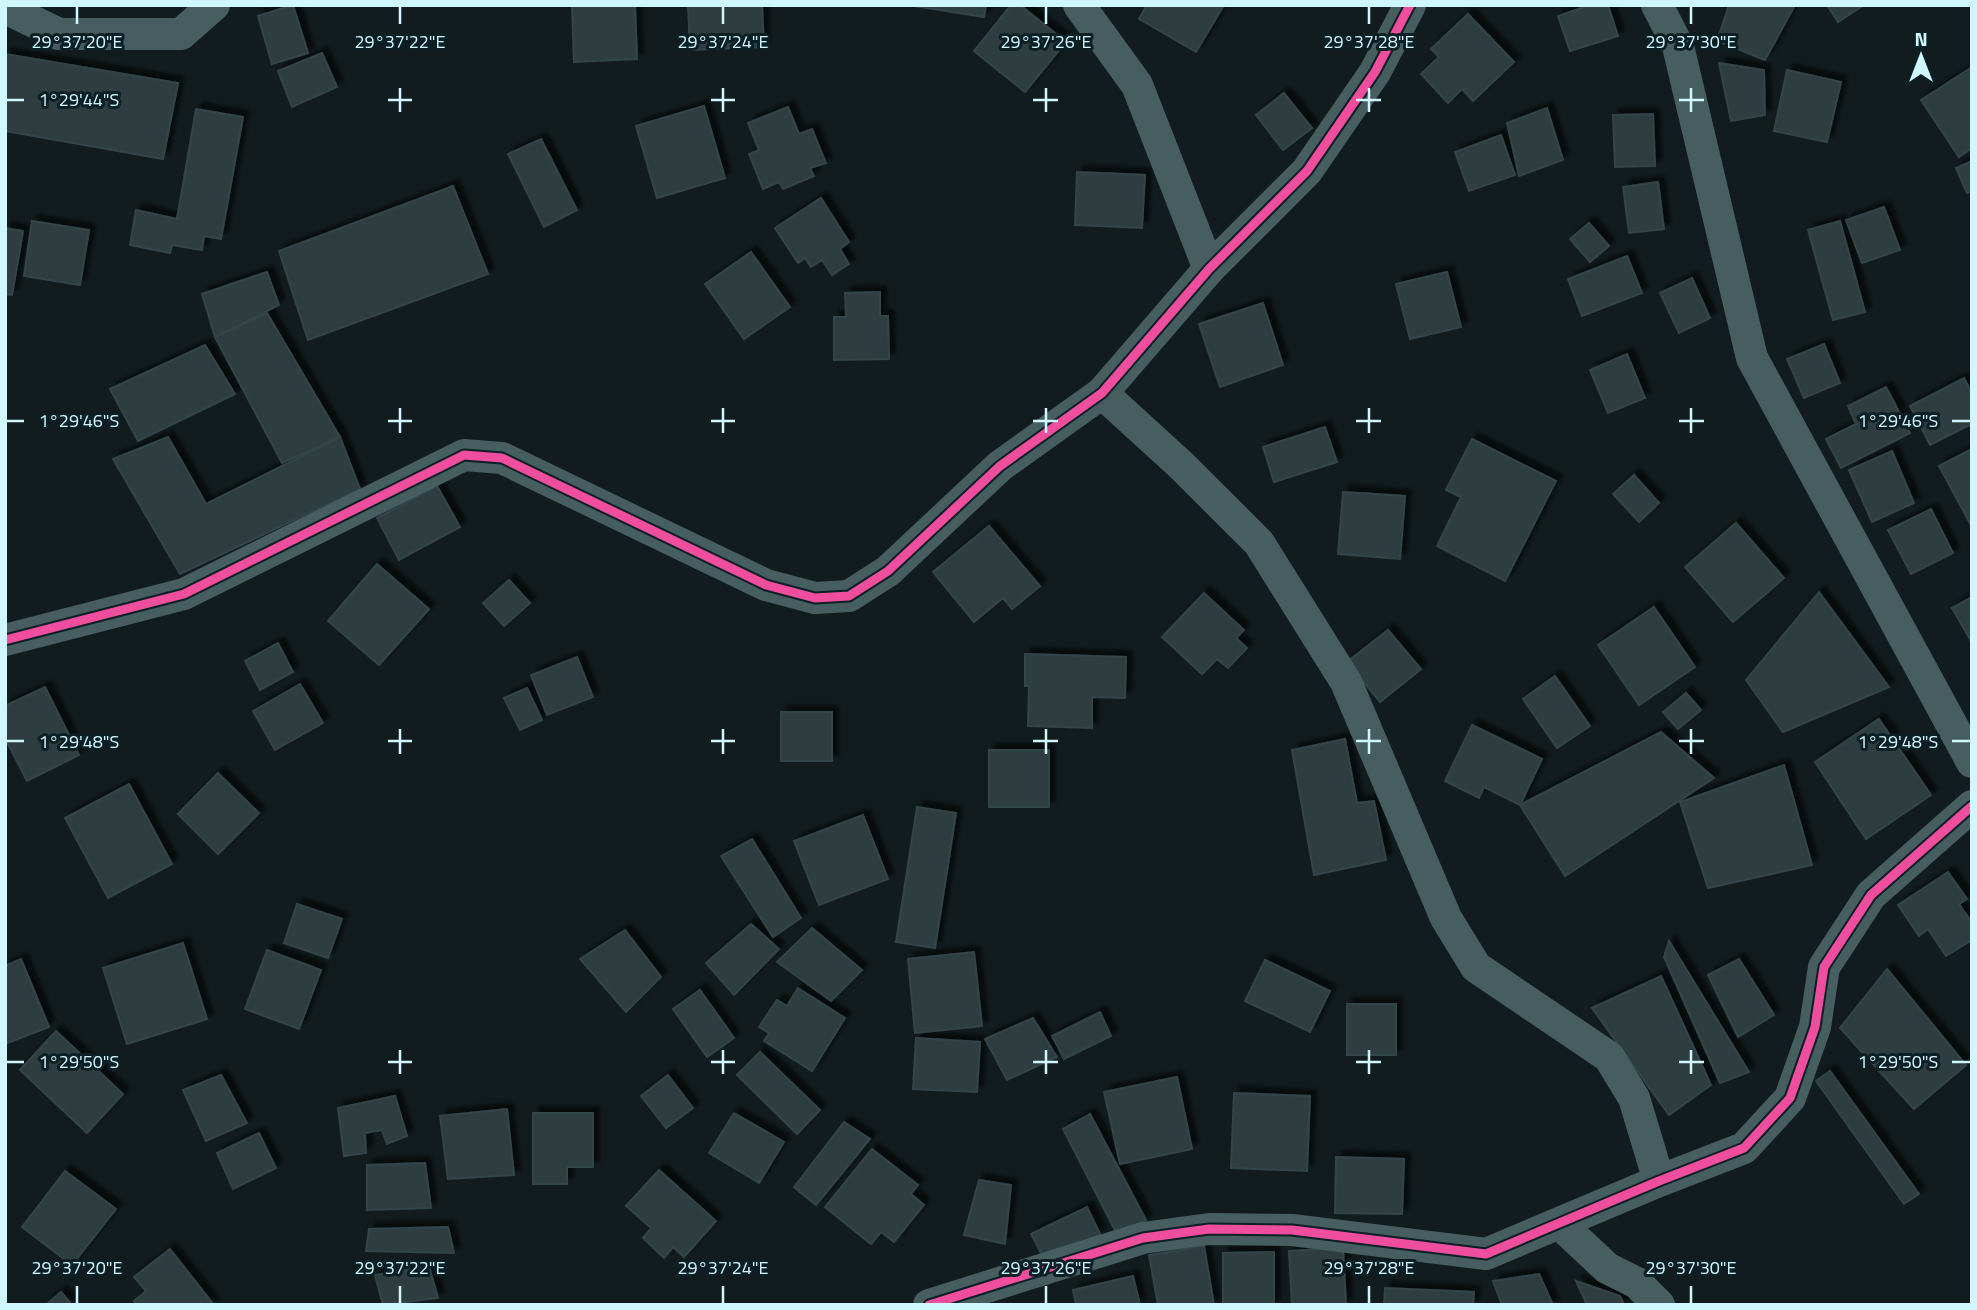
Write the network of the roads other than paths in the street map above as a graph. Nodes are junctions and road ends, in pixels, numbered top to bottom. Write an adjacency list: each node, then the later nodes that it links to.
1 (214, 5): 5 (street)
2 (1079, 5): 6 (street)
3 (1410, 5): 6 (street)
4 (1657, 5): 9 (street)
5 (5, 8)
6 (1209, 269): 7 (street)
7 (1102, 394): 8 (street); 11 (street)
8 (5, 640)
9 (1972, 762)
10 (1972, 806): 11 (street)
11 (1659, 1181): 12 (street)
12 (1560, 1224): 13 (street); 14 (street)
13 (929, 1305)
14 (1658, 1305)

